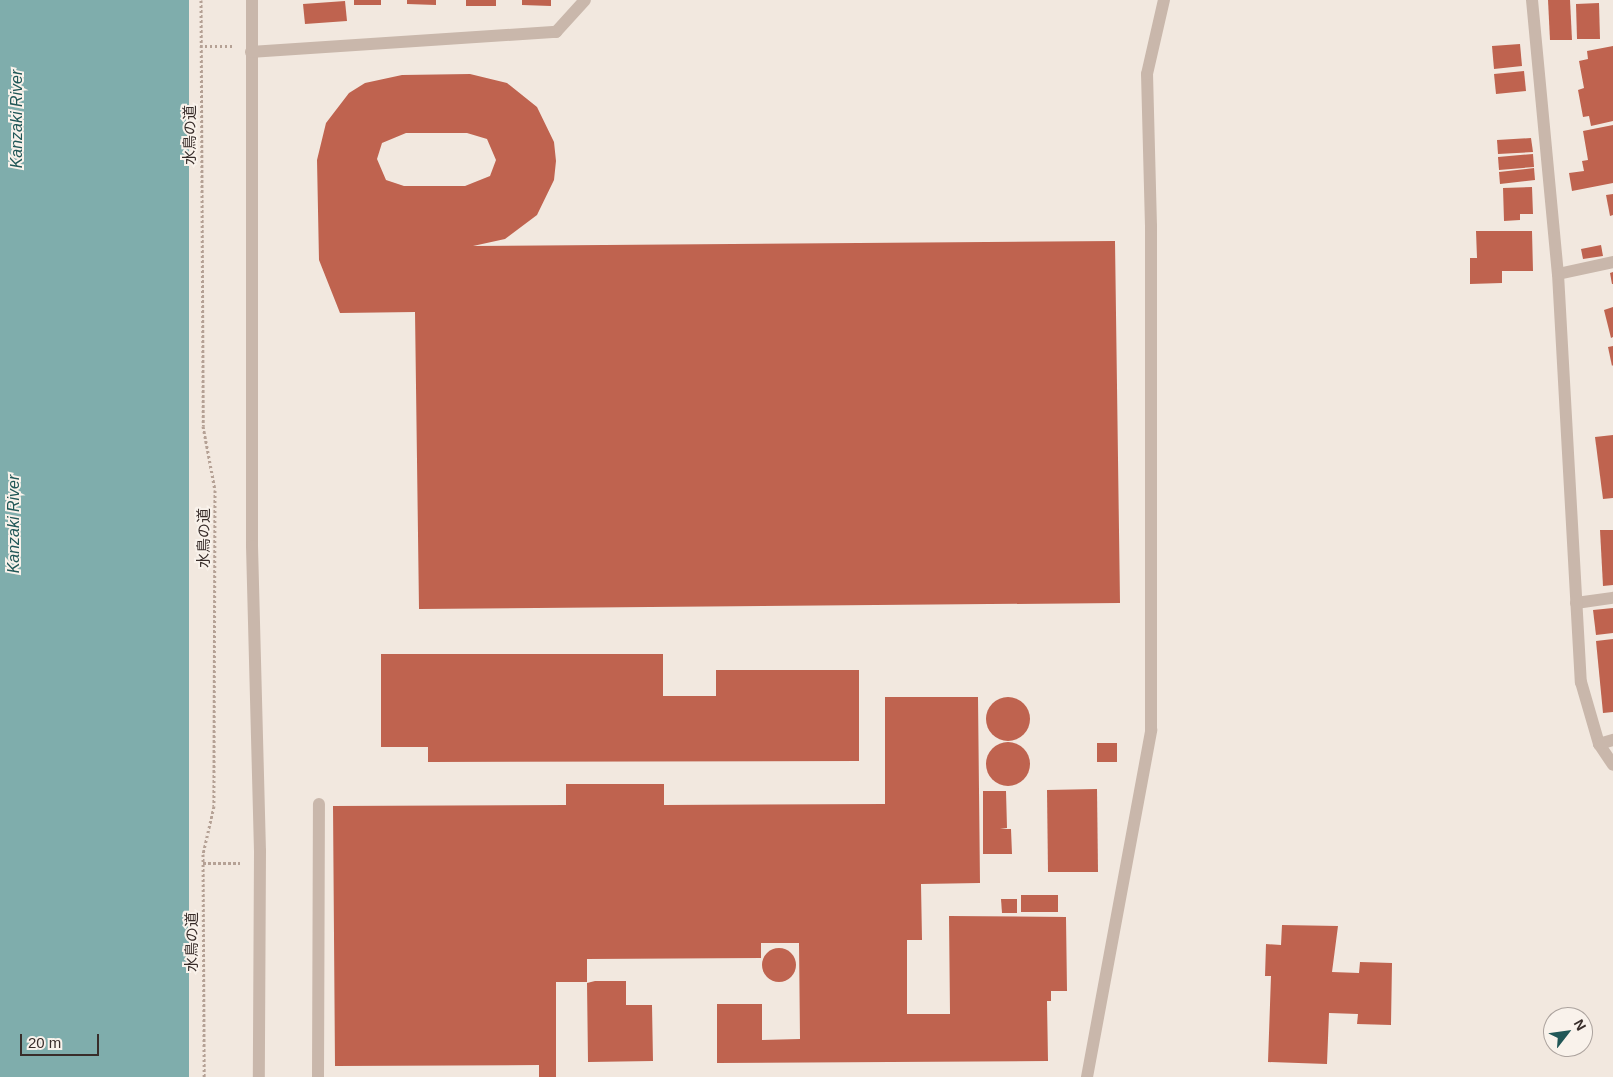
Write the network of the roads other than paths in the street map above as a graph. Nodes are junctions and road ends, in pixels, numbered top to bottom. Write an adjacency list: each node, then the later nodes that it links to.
1 (252, 0): 5 (street)
2 (585, 0): 5 (street)
3 (1164, 0): 16 (street)
4 (1532, 0): 7 (street)
5 (251, 52): 14 (street)
6 (1613, 262): 7 (street)
7 (1558, 274): 9 (street)
8 (1613, 598): 9 (street)
9 (1576, 603): 11 (street)
10 (1613, 740): 11 (street)
11 (1599, 744): 12 (street)
12 (1613, 765)
13 (319, 804): 15 (street)
14 (258, 1077)
15 (318, 1077)
16 (1087, 1077)

